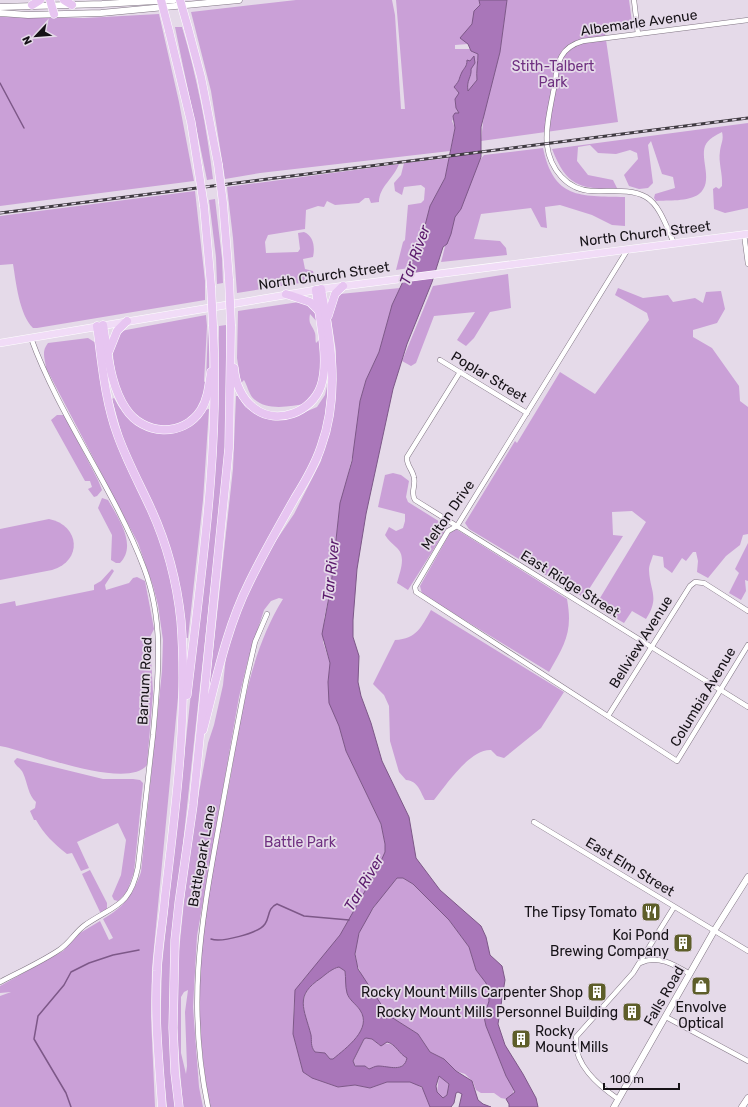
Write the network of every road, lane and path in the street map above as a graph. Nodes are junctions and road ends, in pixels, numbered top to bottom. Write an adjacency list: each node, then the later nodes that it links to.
1 (40, 0): 9 (highway)
2 (64, 0): 10 (highway)
3 (161, 0): 30 (highway, bridge)
4 (174, 0): 10 (main road)
5 (180, 0): 27 (highway, bridge)
6 (238, 0): 13 (main road)
7 (634, 0): 15 (street)
8 (51, 3): 9 (main road); 10 (main road); 13 (highway)
9 (32, 5): 11 (main road)
10 (72, 5)
11 (0, 7)
12 (0, 13): 13 (main road)
13 (54, 14)
14 (748, 20): 15 (street, Albemarle Avenue)
15 (638, 34): 17 (street, Albemarle Avenue)
16 (746, 234): 17 (main road, North Church Street); 19 (street)
17 (674, 243): 18 (main road, North Church Street)
18 (629, 248): 20 (main road, North Church Street); 34 (street, Melton Drive)
19 (748, 264)
20 (343, 286): 21 (main road, North Church Street); 25 (highway)
21 (318, 289): 22 (main road, North Church Street); 23 (highway); 25 (highway)
22 (286, 294): 23 (highway); 24 (main road, North Church Street)
23 (318, 310): 27 (highway)
24 (126, 321): 26 (main road, North Church Street); 31 (highway)
25 (327, 322): 44 (highway)
26 (100, 326): 28 (main road, North Church Street); 31 (highway); 43 (highway)
27 (231, 329): 44 (highway)
28 (31, 338): 29 (main road, North Church Street); 53 (street, Barnum Road)
29 (0, 343)
30 (215, 352): 31 (highway); 43 (highway)
31 (108, 354)
32 (440, 360): 33 (street, Poplar Street)
33 (460, 372): 34 (street, Poplar Street); 35 (street, East Ridge Street)
34 (527, 413): 35 (street, Melton Drive)
35 (457, 526): 39 (street, East Ridge Street); 42 (street, Melton Drive)
36 (748, 611): 39 (street, Bellview Avenue)
37 (267, 614): 60 (street, Battlepark Lane)
38 (748, 645): 40 (street, Columbia Avenue)
39 (652, 648): 40 (street, East Ridge Street); 42 (street, Bellview Avenue)
40 (720, 690): 41 (street, East Ridge Street); 45 (street, Columbia Avenue)
41 (748, 707)
42 (608, 716): 45 (street, Melton Drive)
43 (182, 729): 58 (highway)
44 (197, 754): 59 (highway)
45 (677, 761)
46 (534, 822): 48 (street, East Elm Street)
47 (748, 877): 49 (main road, Falls Road)
48 (674, 907): 49 (street, East Elm Street); 51 (street)
49 (714, 931): 50 (street, East Elm Street); 52 (main road, Falls Road)
50 (748, 951)
51 (639, 963): 52 (street); 57 (street)
52 (690, 974): 54 (main road, Falls Road)
53 (0, 982)
54 (666, 1017): 55 (street); 57 (main road, Falls Road)
55 (748, 1061)
56 (748, 1098): 62 (main road)
57 (618, 1099): 61 (main road, Falls Road)
58 (163, 1107)
59 (179, 1107)
60 (208, 1107)
61 (614, 1107)
62 (742, 1107)

